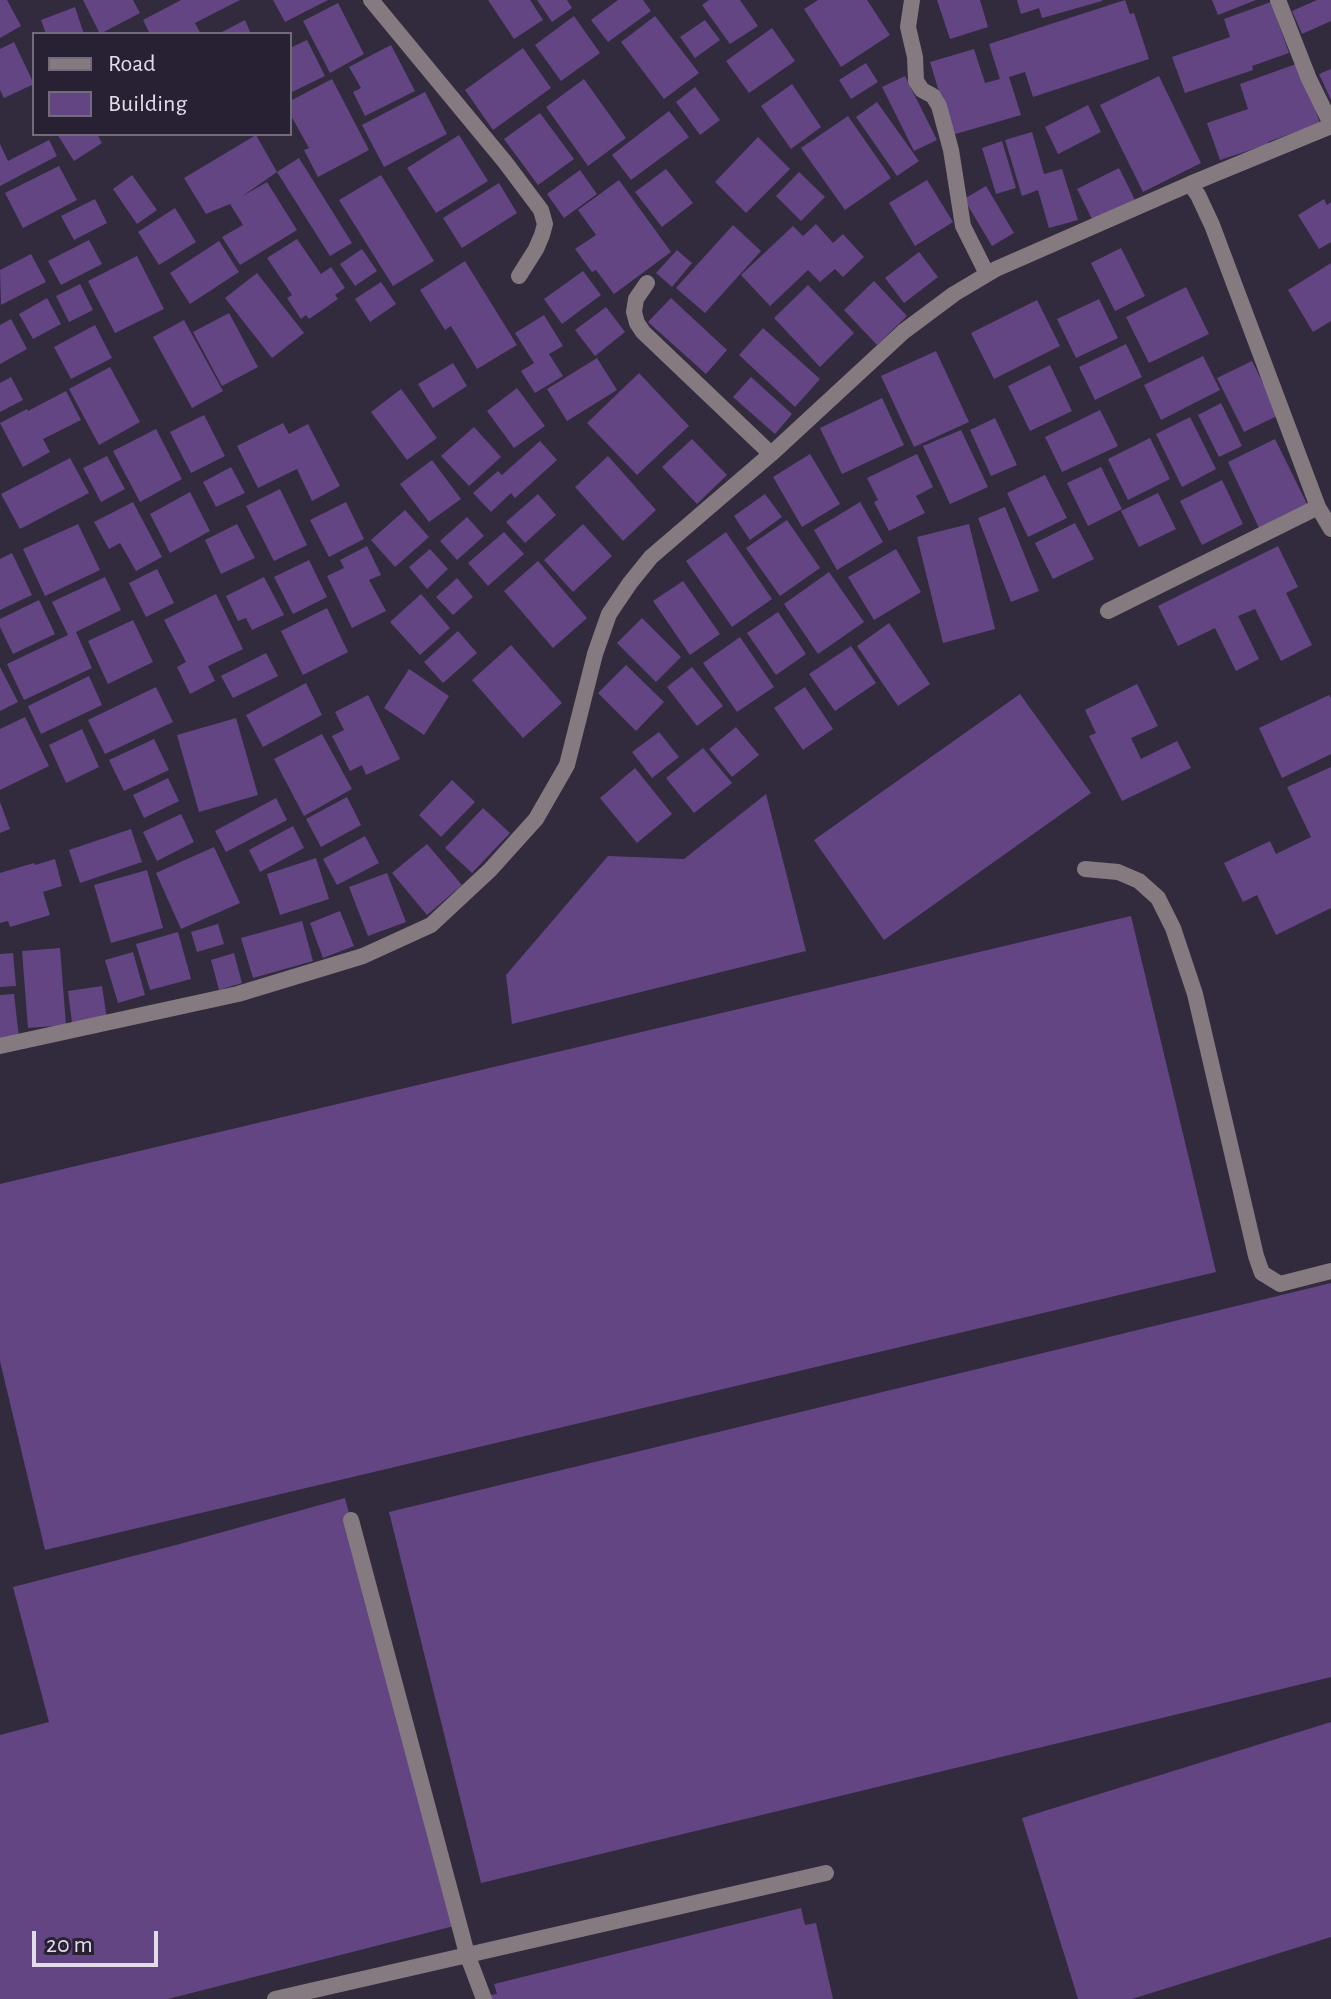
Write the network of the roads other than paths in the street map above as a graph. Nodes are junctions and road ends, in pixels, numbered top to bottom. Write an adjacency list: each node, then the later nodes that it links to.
1 (371, 0): 7 (street)
2 (912, 0): 6 (street)
3 (1278, 0): 4 (street)
4 (1331, 125): 5 (street)
5 (1194, 189): 6 (street); 10 (street)
6 (987, 274): 9 (street)
7 (519, 276)
8 (647, 283): 9 (street)
9 (771, 454): 14 (street)
10 (1318, 507): 11 (street); 12 (street)
11 (1331, 529)
12 (1108, 611)
13 (1085, 869): 15 (street)
14 (0, 1046)
15 (1331, 1271)
16 (351, 1520): 18 (street)
17 (826, 1873): 18 (street)
18 (467, 1954): 19 (street); 20 (street)
19 (275, 1999)
20 (484, 1999)

